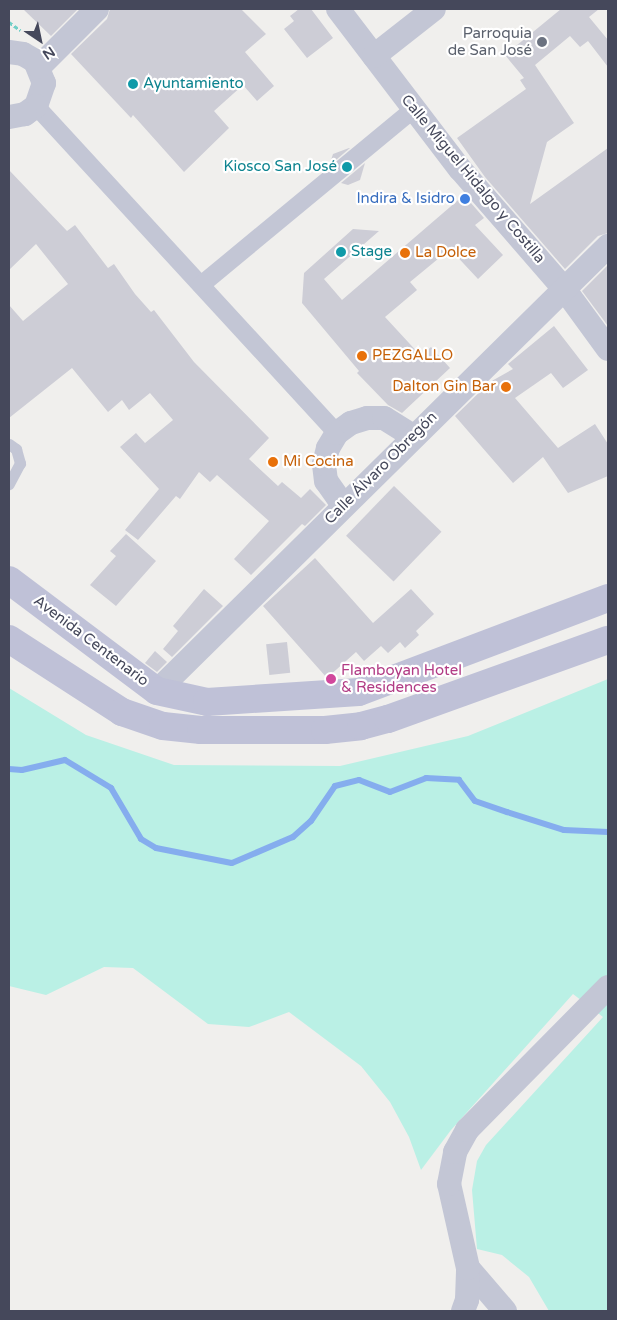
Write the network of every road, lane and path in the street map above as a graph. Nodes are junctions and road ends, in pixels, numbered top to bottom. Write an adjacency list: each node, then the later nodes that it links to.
1 (97, 9): 6 (street)
2 (338, 9): 5 (street, Calle Miguel Hidalgo y Costilla)
3 (434, 9): 5 (street)
4 (9, 51): 6 (street)
5 (374, 56): 8 (street, Calle Miguel Hidalgo y Costilla)
6 (39, 67): 7 (street)
7 (36, 106): 9 (street); 11 (street)
8 (414, 109): 11 (street); 12 (street, Calle Miguel Hidalgo y Costilla)
9 (9, 117)
10 (608, 246): 12 (street, Calle Álvaro Obregón)
11 (201, 285): 14 (street)
12 (565, 290): 13 (street, Calle Miguel Hidalgo y Costilla); 15 (street, Calle Álvaro Obregón)
13 (608, 349)
14 (337, 433): 15 (street); 18 (street)
15 (413, 436): 18 (street, Calle Álvaro Obregón)
16 (9, 444): 17 (lane)
17 (9, 484)
18 (343, 505): 23 (street, Calle Álvaro Obregón)
19 (9, 580): 23 (main road, Avenida Centenario)
20 (608, 598): 23 (main road, Avenida Centenario)
21 (9, 638): 22 (main road)
22 (608, 640)
23 (157, 691)
24 (608, 987): 25 (street)
25 (468, 1268): 26 (street); 27 (street)
26 (463, 1311)
27 (505, 1311)

